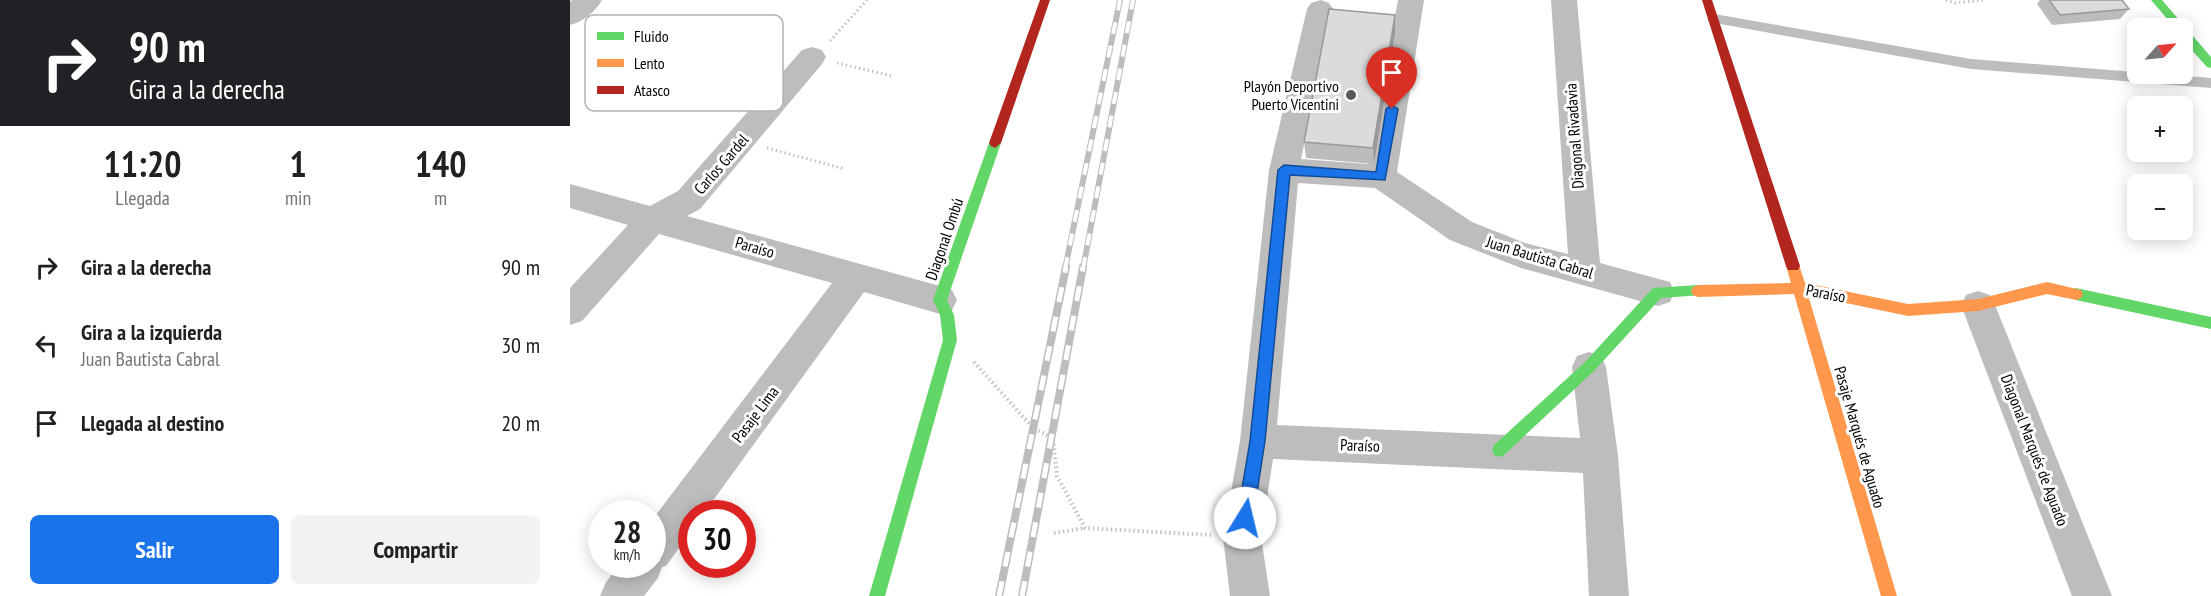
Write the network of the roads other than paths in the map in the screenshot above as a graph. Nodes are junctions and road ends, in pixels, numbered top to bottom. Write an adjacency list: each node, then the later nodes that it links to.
1 (589, 0): 8 (street)
2 (1045, 0): 25 (street, Diagonal Ombú)
3 (1564, 0): 21 (street, Diagonal Rivadavia)
4 (1707, 0): 10 (street)
5 (2156, 0): 9 (street)
6 (1323, 7): 17 (street)
7 (1401, 12): 18 (street)
8 (570, 16)
9 (2172, 18)
10 (1714, 19): 14 (lane); 23 (street)
11 (2193, 43): 13 (street)
12 (812, 57): 15 (street, Carlos Gardel)
13 (2211, 64)
14 (2211, 83)
15 (783, 91)
16 (766, 111): 20 (street, Carlos Gardel)
17 (1284, 170): 18 (street); 30 (street)
18 (1381, 177): 21 (street, Juan Bautista Cabral)
19 (570, 196): 20 (street, Paraíso)
20 (653, 219): 22 (street, Paraíso); 27 (street, Carlos Gardel)
21 (1585, 272): 24 (street, Juan Bautista Cabral)
22 (857, 276): 25 (street, Paraíso); 33 (street, Pasaje Lima)
23 (1800, 288): 24 (street, Paraíso); 26 (street, Paraíso); 39 (street, Pasaje Marqués de Aguado)
24 (1658, 292): 29 (street)
25 (940, 300): 36 (street, Diagonal Ombú)
26 (1978, 305): 28 (street, Paraíso); 40 (street, Diagonal Marqués de Aguado)
27 (570, 311)
28 (2211, 323)
29 (1589, 367): 31 (street); 32 (street)
30 (1258, 441): 31 (street, Paraíso); 37 (street)
31 (1499, 450): 32 (street, Paraíso)
32 (1600, 456): 38 (street)
33 (666, 533)
34 (634, 578): 35 (street)
35 (620, 596)
36 (877, 596)
37 (1250, 596)
38 (1610, 596)
39 (1889, 596)
40 (2092, 596)

